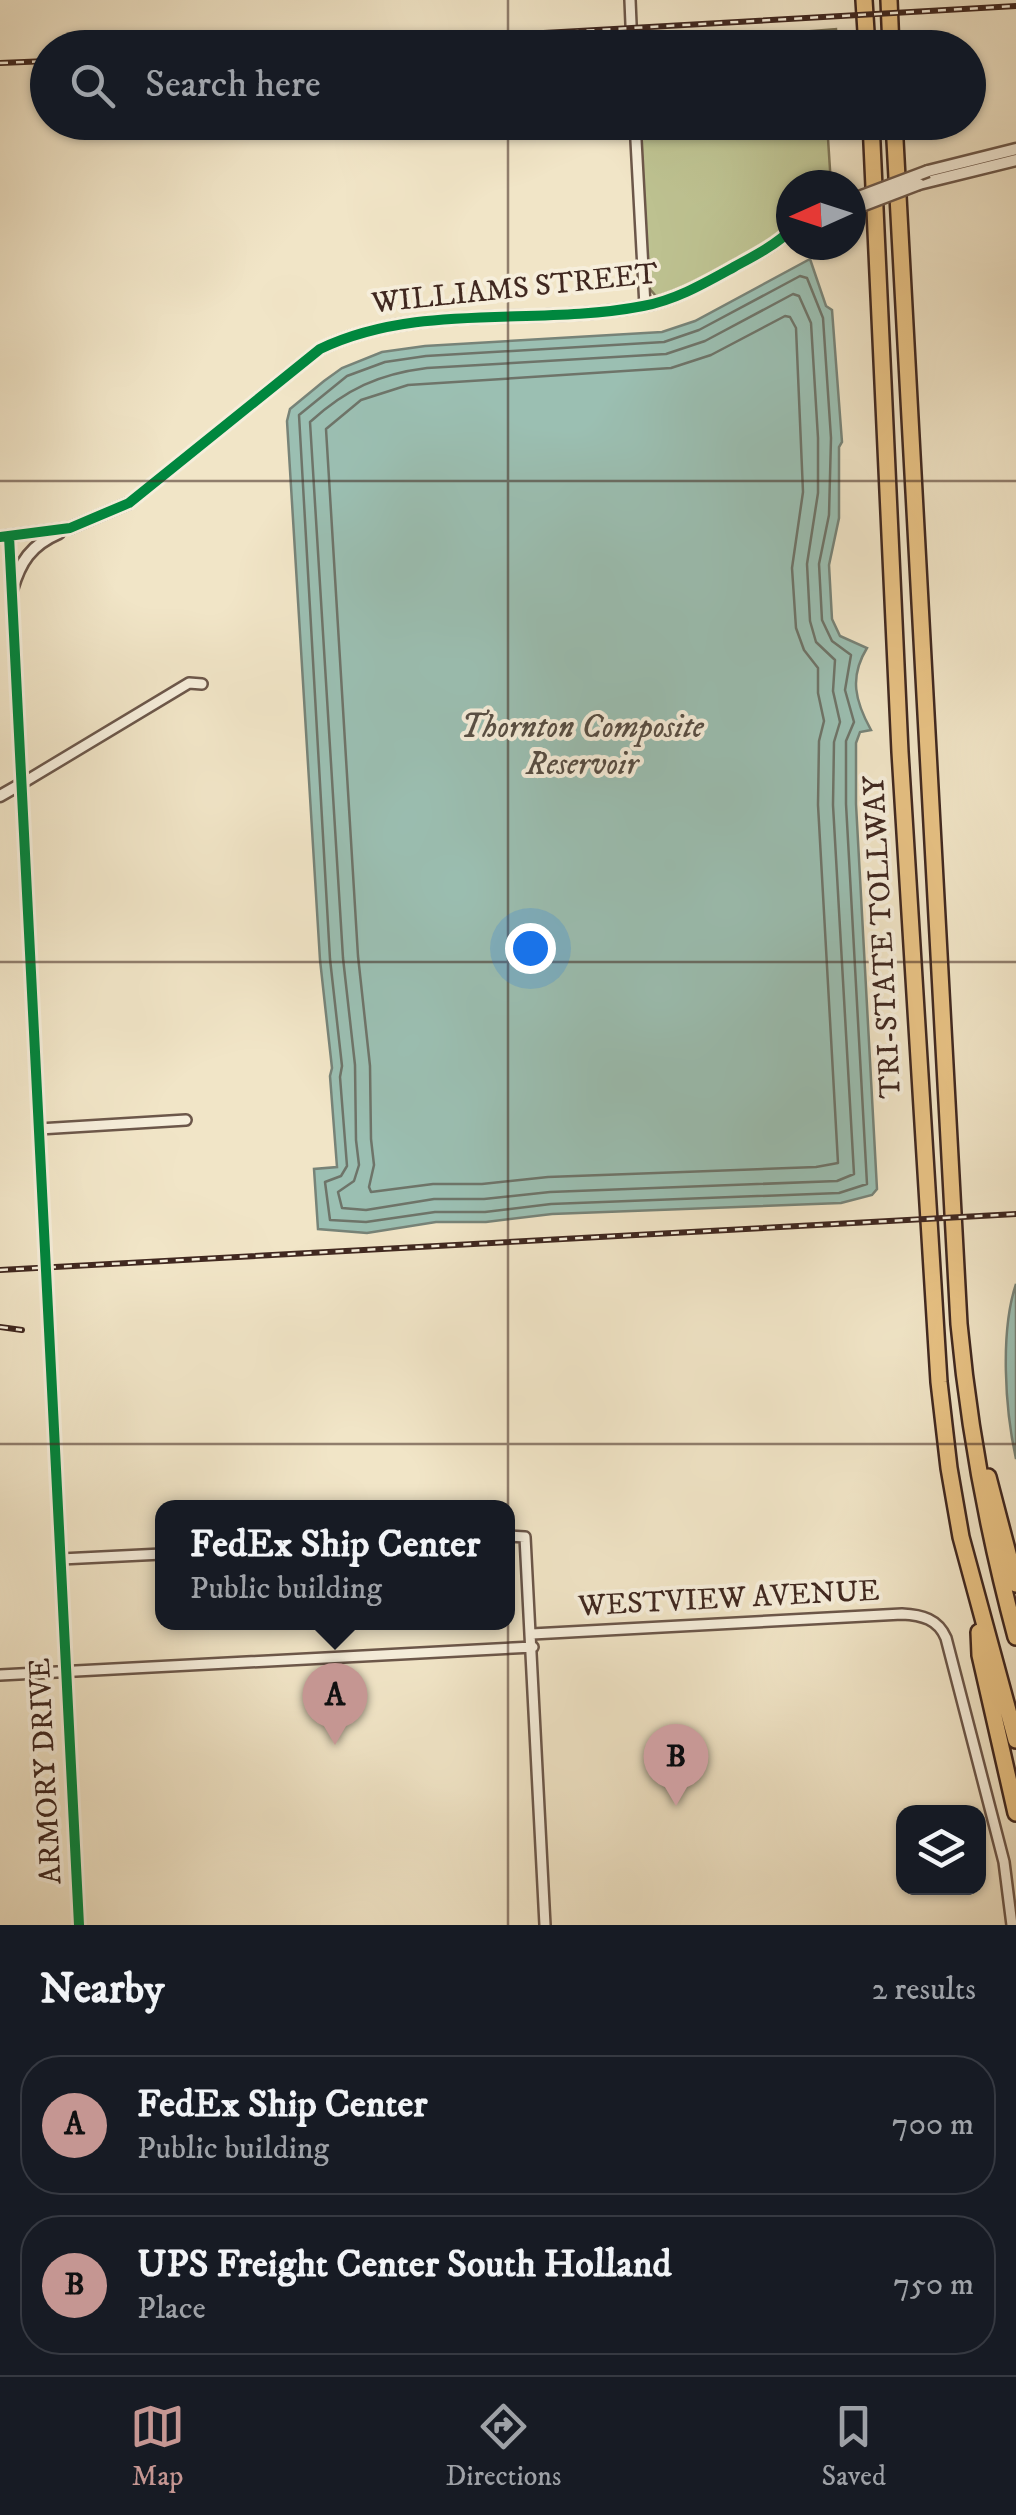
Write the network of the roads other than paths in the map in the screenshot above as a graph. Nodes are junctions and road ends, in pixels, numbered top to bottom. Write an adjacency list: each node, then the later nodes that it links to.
1 (630, 0): 4 (street)
2 (864, 0): 5 (highway)
3 (889, 0): 6 (highway)
4 (631, 30)
5 (865, 30)
6 (890, 30)
7 (636, 140): 15 (street)
8 (872, 140): 29 (highway, TRI-STATE TOLLWAY)
9 (895, 140): 24 (highway, TRI-STATE TOLLWAY)
10 (1016, 149): 12 (street, bridge)
11 (1016, 160): 13 (street, bridge)
12 (866, 194)
13 (866, 204)
14 (776, 244): 15 (street, WILLIAMS STREET)
15 (645, 306): 16 (street, WILLIAMS STREET)
16 (70, 528): 17 (street, WILLIAMS STREET); 18 (street)
17 (4, 536): 18 (street, ARMORY DRIVE)
18 (12, 590): 20 (street, ARMORY DRIVE)
19 (202, 684): 20 (street)
20 (22, 784): 21 (street); 23 (street, ARMORY DRIVE)
21 (0, 796)
22 (186, 1120): 23 (street)
23 (39, 1129): 27 (street, ARMORY DRIVE)
24 (964, 1388): 28 (highway); 31 (highway, TRI-STATE TOLLWAY)
25 (515, 1537): 30 (street)
26 (155, 1554): 27 (street)
27 (60, 1559): 33 (street, ARMORY DRIVE)
28 (1016, 1584)
29 (978, 1608): 35 (highway, TRI-STATE TOLLWAY); 36 (highway)
30 (532, 1634): 32 (street); 39 (street, WESTVIEW AVENUE)
31 (1016, 1637)
32 (533, 1647): 33 (street); 38 (street)
33 (66, 1672): 34 (street); 37 (street, ARMORY DRIVE)
34 (0, 1676)
35 (1016, 1740)
36 (1016, 1813)
37 (79, 1925)
38 (544, 1925)
39 (1012, 1925)

